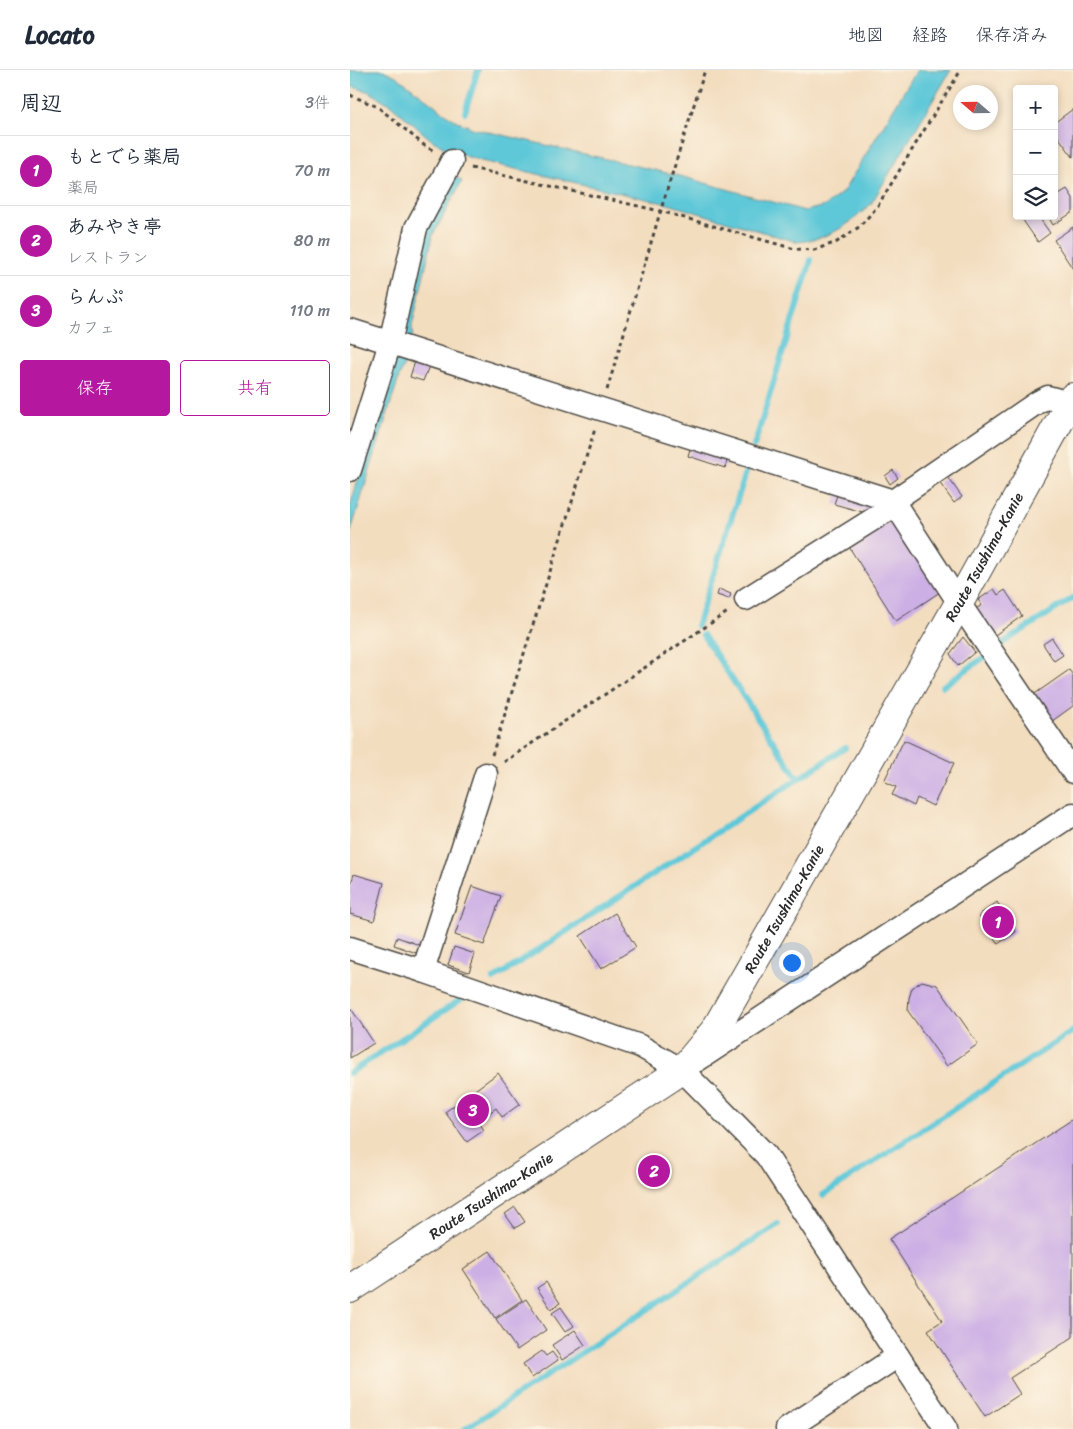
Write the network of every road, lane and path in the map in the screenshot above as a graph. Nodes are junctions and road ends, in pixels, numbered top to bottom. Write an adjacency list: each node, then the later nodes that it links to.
1 (704, 70): 5 (path)
2 (961, 70): 5 (path)
3 (350, 95): 4 (path)
4 (452, 161): 5 (path); 7 (street)
5 (660, 211): 9 (path)
6 (350, 330): 7 (street)
7 (392, 343): 9 (street); 10 (street)
8 (1071, 400): 11 (street); 13 (main road, Route Tsushima-Kanie)
9 (601, 410): 11 (street); 15 (path)
10 (350, 470)
11 (893, 501): 12 (street); 13 (street)
12 (746, 599): 15 (path)
13 (958, 603): 14 (street); 19 (main road, Route Tsushima-Kanie)
14 (1073, 772)
15 (486, 774): 18 (street)
16 (1073, 814): 19 (street)
17 (350, 948): 18 (street)
18 (423, 971): 19 (street)
19 (682, 1070): 20 (main road, Route Tsushima-Kanie); 21 (street)
20 (350, 1289)
21 (898, 1356): 22 (street); 23 (street)
22 (787, 1429)
23 (946, 1429)

